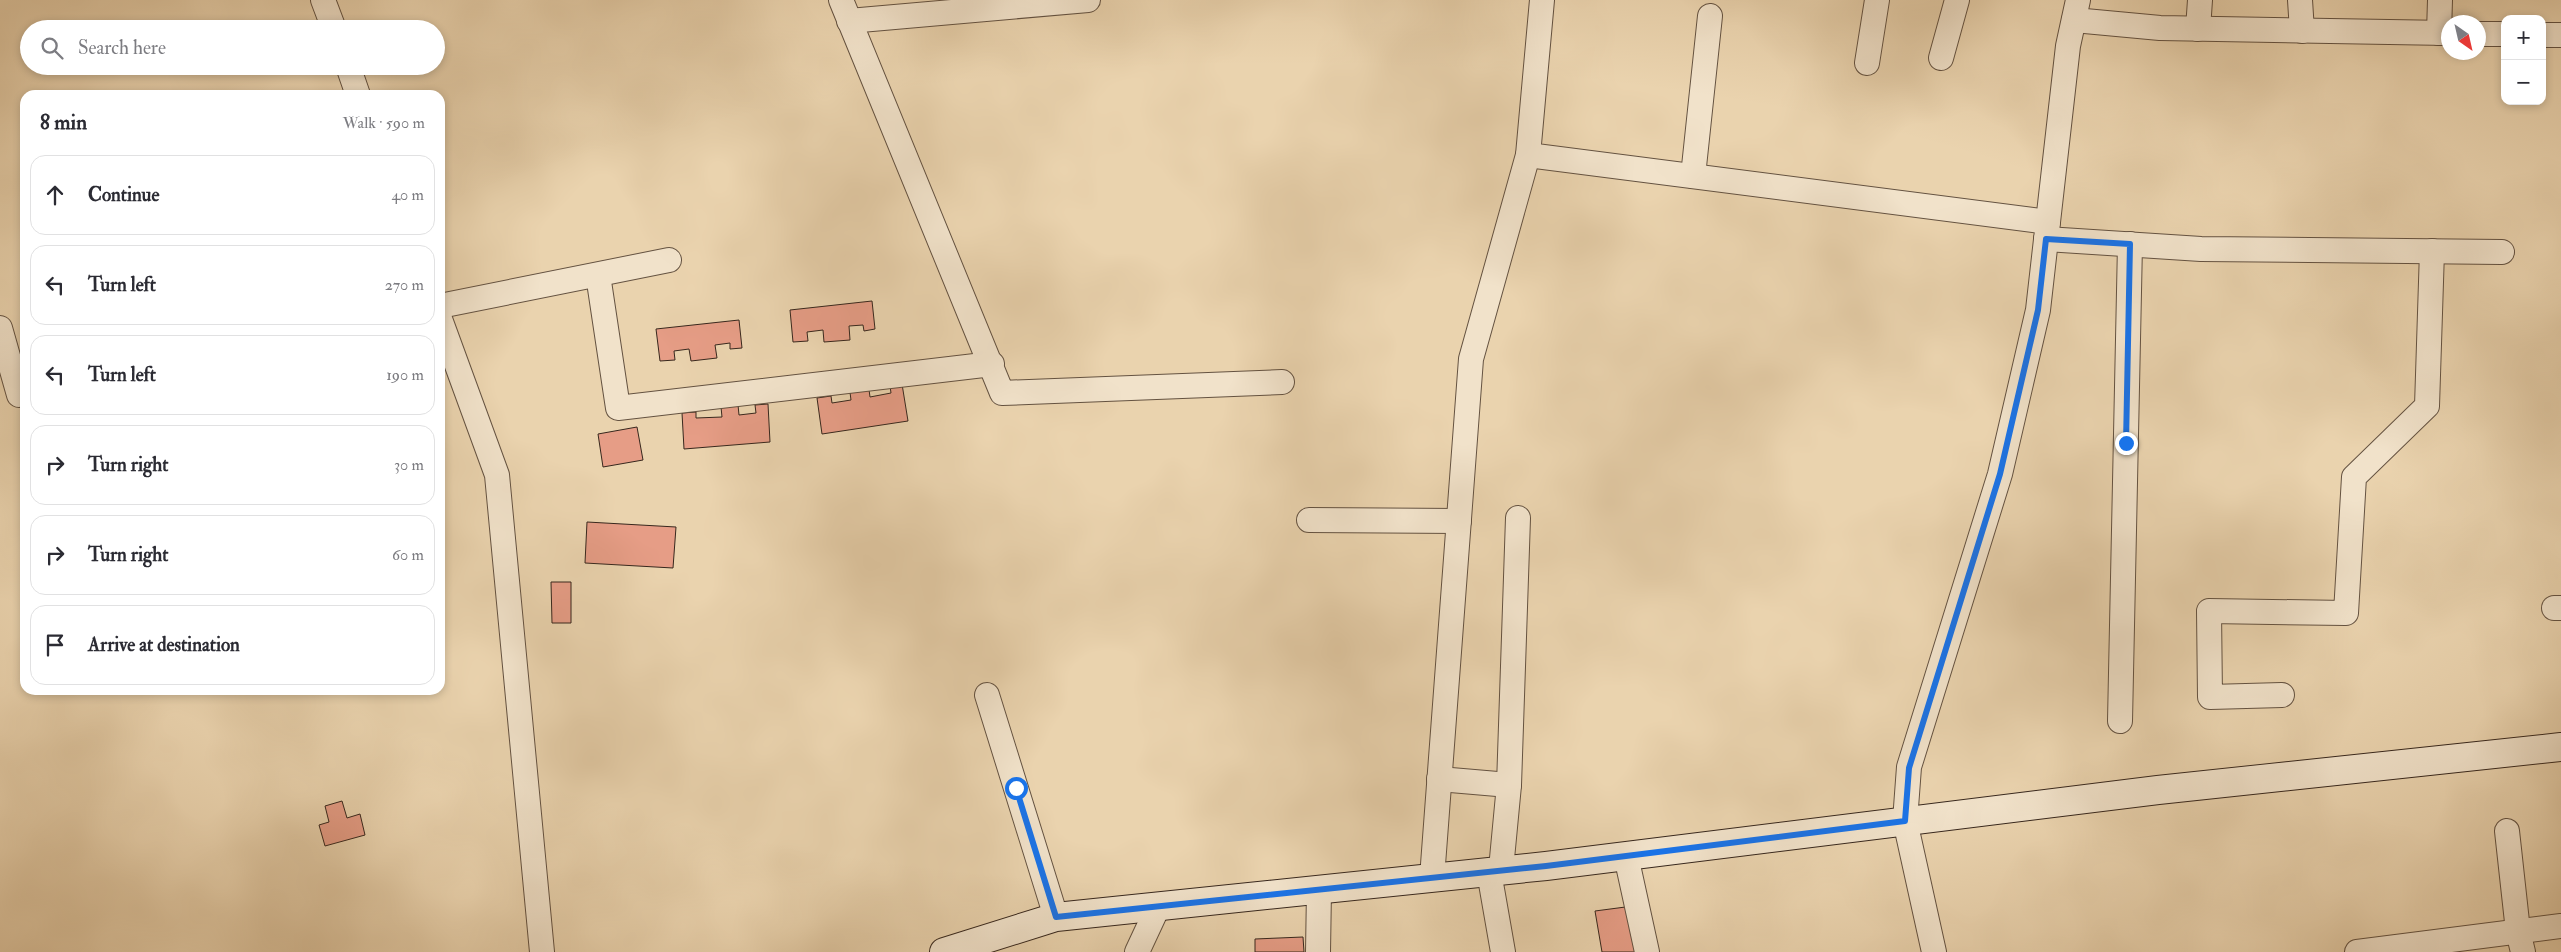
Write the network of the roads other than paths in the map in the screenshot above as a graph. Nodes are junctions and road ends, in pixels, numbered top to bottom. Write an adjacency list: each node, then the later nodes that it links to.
1 (323, 0): 13 (street)
2 (1088, 0): 9 (street)
3 (1542, 0): 25 (street)
4 (1877, 0): 22 (street)
5 (1957, 0): 21 (street)
6 (2200, 0): 14 (street)
7 (2300, 0): 15 (street)
8 (2440, 0): 11 (street)
9 (845, 10): 36 (street)
10 (2076, 10): 14 (street); 27 (street)
11 (2442, 15)
12 (1710, 16): 26 (street)
13 (331, 20)
14 (2198, 29): 15 (street)
15 (2302, 30): 16 (street)
16 (2441, 33)
17 (2486, 34): 18 (street)
18 (2501, 34)
19 (2546, 35): 20 (street)
20 (2561, 35)
21 (1941, 58)
22 (1866, 63)
23 (351, 75): 24 (street)
24 (356, 90)
25 (1528, 155): 26 (street); 41 (street)
26 (1693, 176): 27 (street)
27 (2047, 230): 28 (street); 48 (street)
28 (2130, 244): 29 (street); 44 (street)
29 (2432, 251): 30 (street); 43 (street)
30 (2502, 252)
31 (669, 260): 32 (street)
32 (598, 275): 33 (street); 36 (street)
33 (445, 305)
34 (0, 328): 38 (street)
35 (445, 333): 58 (street)
36 (992, 364): 37 (street)
37 (1282, 382)
38 (20, 395)
39 (1518, 518): 47 (street)
40 (1309, 520): 41 (street)
41 (1459, 521): 46 (street)
42 (987, 695): 55 (street)
43 (2282, 695)
44 (2120, 721)
45 (2561, 747): 48 (street)
46 (1439, 779): 47 (street); 52 (street)
47 (1509, 785): 51 (street)
48 (1905, 821): 50 (street); 64 (street)
49 (2507, 831): 57 (street)
50 (1626, 856): 51 (street); 63 (street)
51 (1495, 870): 52 (street); 62 (street)
52 (1432, 878): 53 (street)
53 (1319, 890): 54 (street); 61 (street)
54 (1158, 907): 55 (street); 60 (street)
55 (1056, 917): 59 (street)
56 (2561, 926): 57 (street)
57 (2520, 942): 65 (street)
58 (542, 952)
59 (944, 952)
60 (1137, 952)
61 (1318, 952)
62 (1503, 952)
63 (1647, 952)
64 (1934, 952)
65 (2357, 952)

